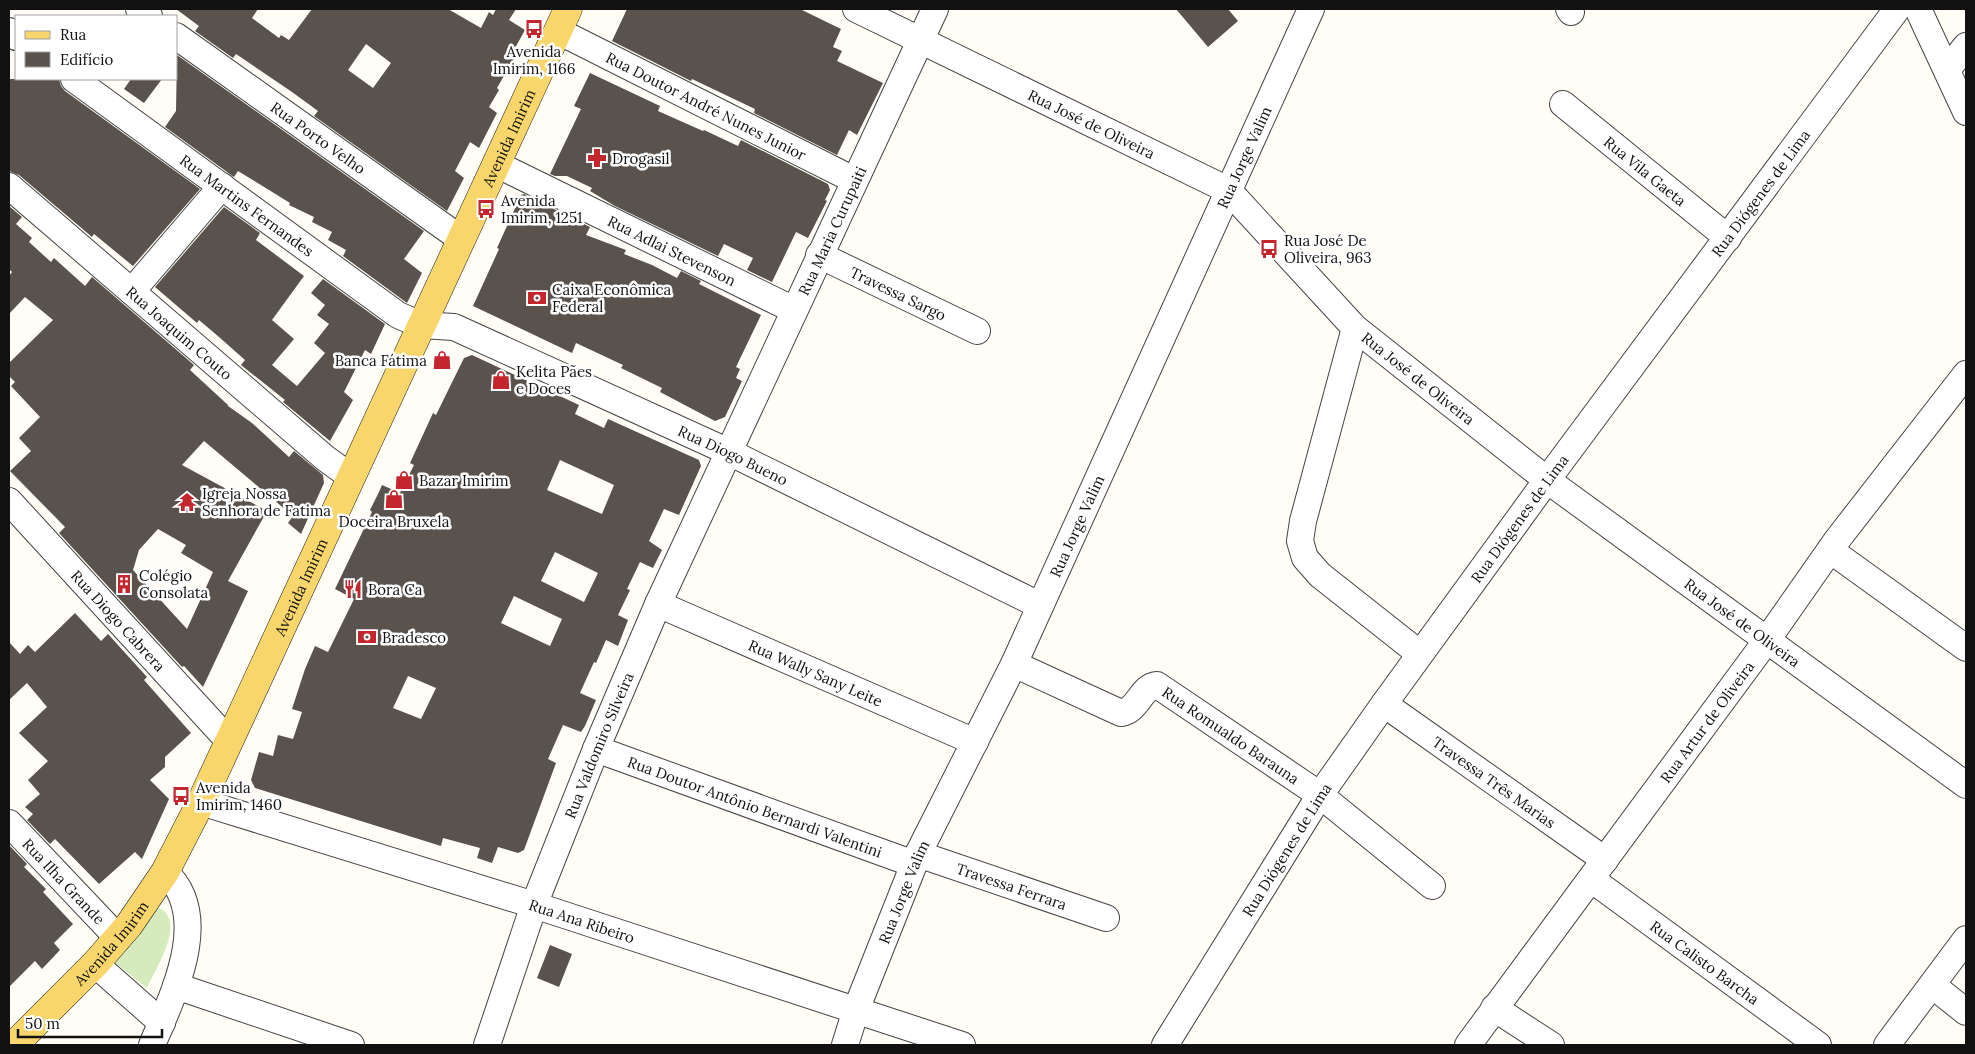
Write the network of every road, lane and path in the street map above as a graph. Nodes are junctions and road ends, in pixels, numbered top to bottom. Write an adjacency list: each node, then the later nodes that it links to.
1 (856, 9): 8 (street, Rua José de Oliveira)
2 (935, 9): 8 (street, Rua Maria Curupaiti)
3 (1311, 9): 18 (street, Rua Jorge Valim)
4 (1898, 9): 19 (street, Rua Diógenes de Lima)
5 (1918, 9): 10 (street)
6 (563, 20): 14 (main road, Avenida Imirim); 15 (street, Rua Doutor André Nunes Junior)
7 (178, 37): 20 (street, Rua Porto Velho)
8 (921, 39): 15 (street, Rua Maria Curupaiti); 18 (street, Rua José de Oliveira)
9 (1966, 46): 10 (street)
10 (1947, 70): 13 (street)
11 (75, 80): 17 (street, Rua Martins Fernandes)
12 (1563, 104): 19 (street, Rua Vila Gaeta)
13 (1966, 112)
14 (496, 164): 20 (main road, Avenida Imirim); 23 (street, Rua Adlai Stevenson)
15 (854, 180): 21 (street, Rua Maria Curupaiti)
16 (9, 186): 22 (street, Rua Joaquim Couto)
17 (222, 186): 22 (street); 24 (street, Rua Martins Fernandes)
18 (1228, 190): 25 (street, Rua José de Oliveira); 34 (street, Rua Jorge Valim)
19 (1728, 238): 30 (street, Rua Diógenes de Lima)
20 (461, 239): 24 (main road, Avenida Imirim)
21 (819, 256): 23 (street, Rua Maria Curupaiti); 26 (street, Travessa Sargo)
22 (132, 291): 29 (street, Rua Joaquim Couto)
23 (794, 310): 28 (street, Rua Maria Curupaiti)
24 (421, 325): 28 (street, Rua Diogo Bueno); 29 (main road, Avenida Imirim)
25 (1355, 328): 30 (street, Rua José de Oliveira); 37 (street)
26 (977, 331)
27 (1966, 374): 32 (street, Rua Artur de Oliveira)
28 (729, 452): 33 (street, Rua Valdomiro Silveira); 34 (street, Rua Diogo Bueno)
29 (351, 477): 40 (main road, Avenida Imirim)
30 (1547, 480): 35 (street, Rua José de Oliveira); 37 (street, Rua Diógenes de Lima)
31 (9, 501): 40 (street, Rua Diogo Cabrera)
32 (1830, 550): 35 (street, Rua Artur de Oliveira); 36 (street)
33 (658, 604): 41 (street, Rua Wally Sany Leite); 42 (street, Rua Valdomiro Silveira)
34 (1039, 604): 38 (street, Rua Jorge Valim)
35 (1767, 640): 43 (street, Rua José de Oliveira); 48 (street, Rua Artur de Oliveira)
36 (1966, 648)
37 (1420, 654): 39 (street, Rua Diógenes de Lima)
38 (1014, 664): 41 (street, Rua Jorge Valim); 44 (street, Rua Romualdo Barauna)
39 (1384, 704): 44 (street, Rua Diógenes de Lima); 48 (street, Travessa Três Marias)
40 (228, 740): 45 (main road, Avenida Imirim)
41 (975, 742): 47 (street, Rua Jorge Valim)
42 (596, 749): 47 (street, Rua Doutor Antônio Bernardi Valentini); 51 (street, Rua Valdomiro Silveira)
43 (1966, 785)
44 (1320, 795): 50 (street); 67 (street, Rua Diógenes de Lima)
45 (201, 802): 49 (main road, Avenida Imirim); 51 (street, Rua Ana Ribeiro)
46 (9, 824): 53 (street, Rua Ilha Grande)
47 (916, 859): 52 (street, Travessa Ferrara); 59 (street, Rua Jorge Valim)
48 (1598, 869): 58 (street, Rua Artur de Oliveira); 70 (street, Rua Calisto Barcha)
49 (165, 872): 53 (main road, Avenida Imirim); 57 (street)
50 (1432, 886)
51 (534, 905): 59 (street, Rua Ana Ribeiro); 64 (street, Rua Valdomiro Silveira)
52 (1106, 918)
53 (118, 938): 55 (main road, Avenida Imirim)
54 (1966, 939): 56 (street)
55 (95, 964): 61 (street); 62 (main road, Avenida Imirim)
56 (1932, 985): 60 (street); 71 (street)
57 (176, 986): 61 (street); 63 (street)
58 (1494, 1008): 68 (street, Rua Artur de Oliveira); 69 (street)
59 (856, 1010): 65 (street, Rua Jorge Valim); 66 (street, Rua Ana Ribeiro)
60 (1966, 1012)
61 (157, 1034)
62 (14, 1045)
63 (351, 1045)
64 (487, 1045)
65 (845, 1045)
66 (962, 1045)
67 (1165, 1045)
68 (1468, 1045)
69 (1551, 1045)
70 (1818, 1045)
71 (1887, 1045)

